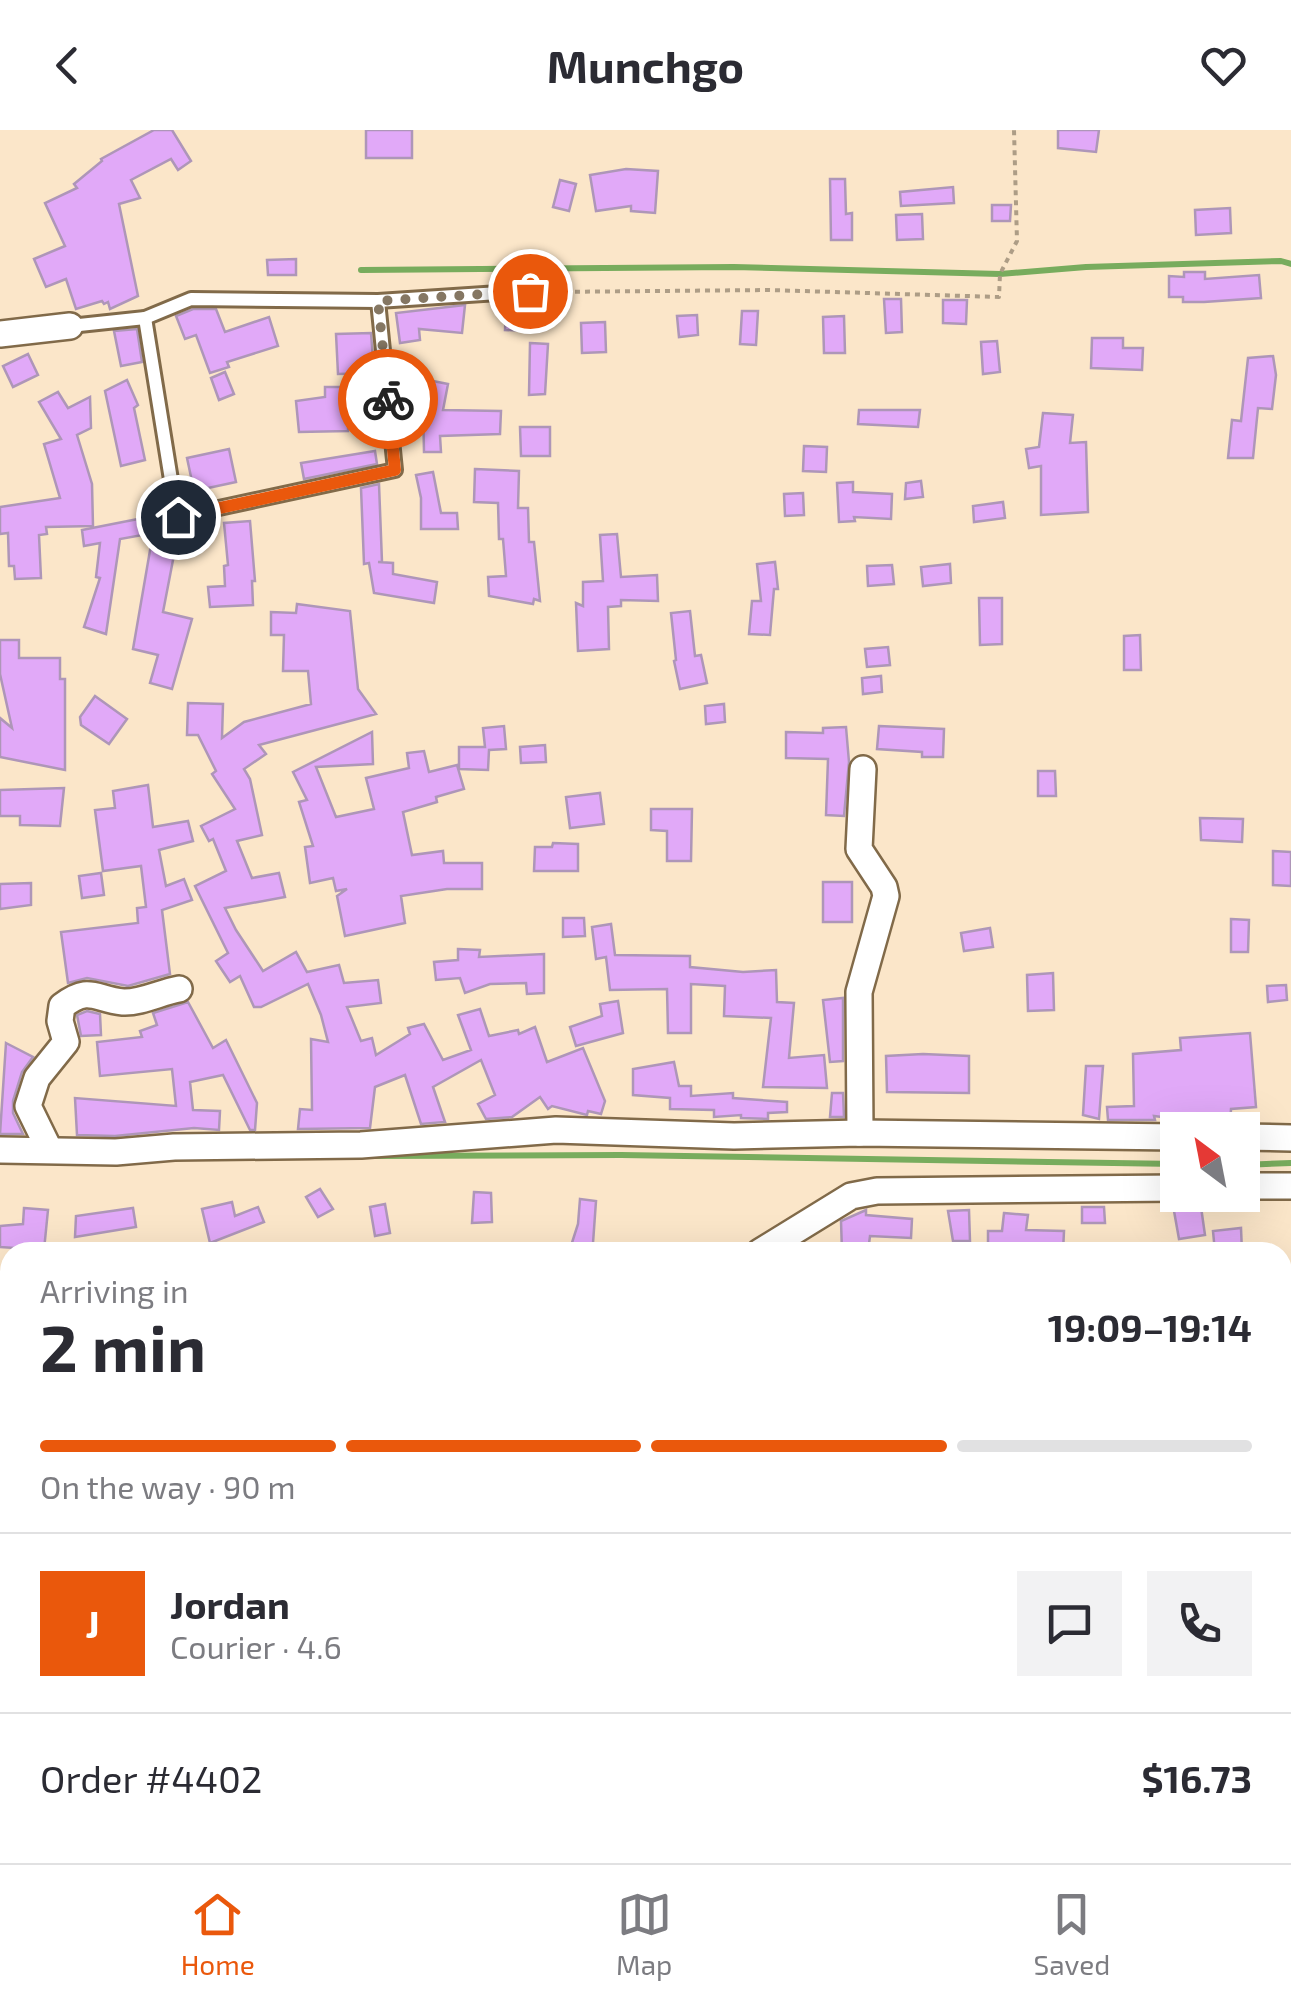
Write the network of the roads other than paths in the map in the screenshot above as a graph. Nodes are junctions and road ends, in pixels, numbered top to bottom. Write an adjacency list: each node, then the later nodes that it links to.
1 (530, 291): 2 (lane)
2 (378, 301): 3 (lane); 3 (lane)
3 (145, 318): 4 (lane)
4 (70, 326): 5 (street)
5 (0, 334)
6 (863, 769): 8 (street)
7 (179, 989): 12 (street)
8 (860, 1133): 9 (street); 12 (street)
9 (1160, 1137)
10 (1260, 1138): 11 (street)
11 (1291, 1138)
12 (50, 1148): 13 (street)
13 (0, 1150)
14 (1260, 1186): 15 (street)
15 (1291, 1186)
16 (1160, 1188): 17 (street)
17 (776, 1242)

